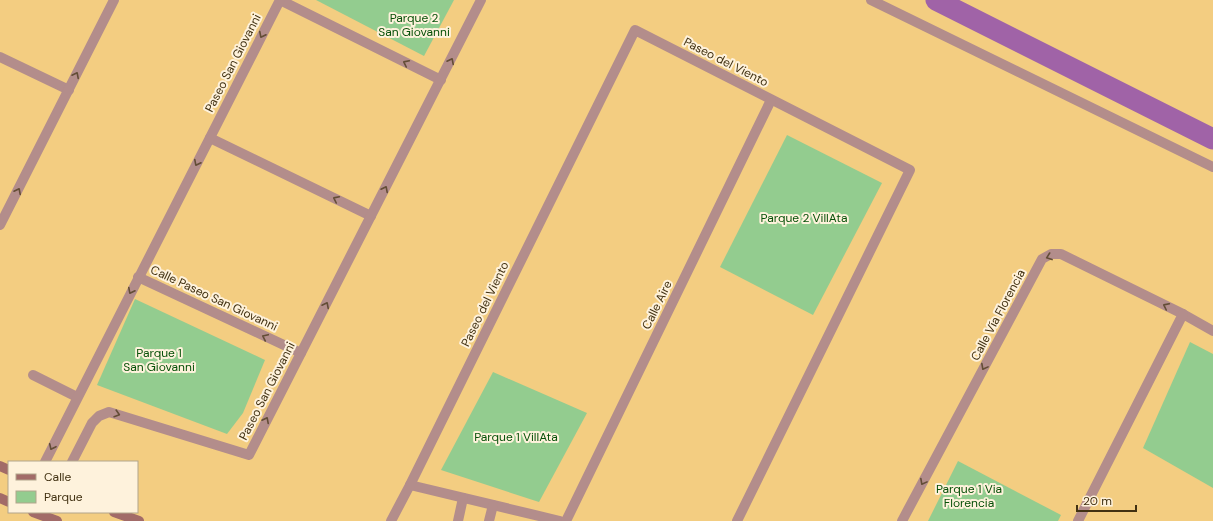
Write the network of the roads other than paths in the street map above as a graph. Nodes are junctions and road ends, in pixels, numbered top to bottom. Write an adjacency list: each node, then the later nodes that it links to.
1 (114, 0): 7 (street, one-way to 1)
2 (280, 0): 6 (street, Paseo San Giovanni, one-way to 2); 9 (street, Paseo San Giovanni, one-way to 9)
3 (482, 0): 6 (street, Paseo San Giovanni, one-way to 3)
4 (871, 0): 10 (street)
5 (0, 57): 7 (street)
6 (441, 80): 11 (street, Paseo San Giovanni, one-way to 6)
7 (69, 90): 12 (street, one-way to 7)
8 (771, 100): 21 (street, Paseo del Viento); 32 (street, Calle Aire); 33 (street, Paseo del Viento)
9 (210, 138): 11 (street, one-way to 9); 13 (street, Paseo San Giovanni, one-way to 13)
10 (1213, 167)
11 (371, 216): 16 (street, Paseo San Giovanni, one-way to 11)
12 (1, 222)
13 (138, 277): 16 (street, Calle Paseo San Giovanni, one-way to 13); 18 (street, Paseo San Giovanni, one-way to 18)
14 (1184, 314): 15 (street, Calle Vía Florencia); 34 (street, Calle Vía Florencia, one-way to 34); 35 (street)
15 (1213, 331)
16 (301, 353): 20 (street, Paseo San Giovanni, one-way to 16)
17 (33, 375): 18 (street)
18 (77, 397): 19 (street, Paseo San Giovanni, one-way to 19)
19 (45, 461)
20 (73, 461)
21 (410, 485): 22 (street); 28 (street, Paseo del Viento)
22 (463, 498): 23 (street); 29 (street)
23 (493, 505): 30 (street); 31 (street)
24 (117, 513): 27 (main road)
25 (47, 514): 26 (main road)
26 (57, 521)
27 (139, 521)
28 (391, 521)
29 (458, 521)
30 (489, 521)
31 (560, 521)
32 (566, 521)
33 (738, 521)
34 (902, 521)
35 (1078, 521)

